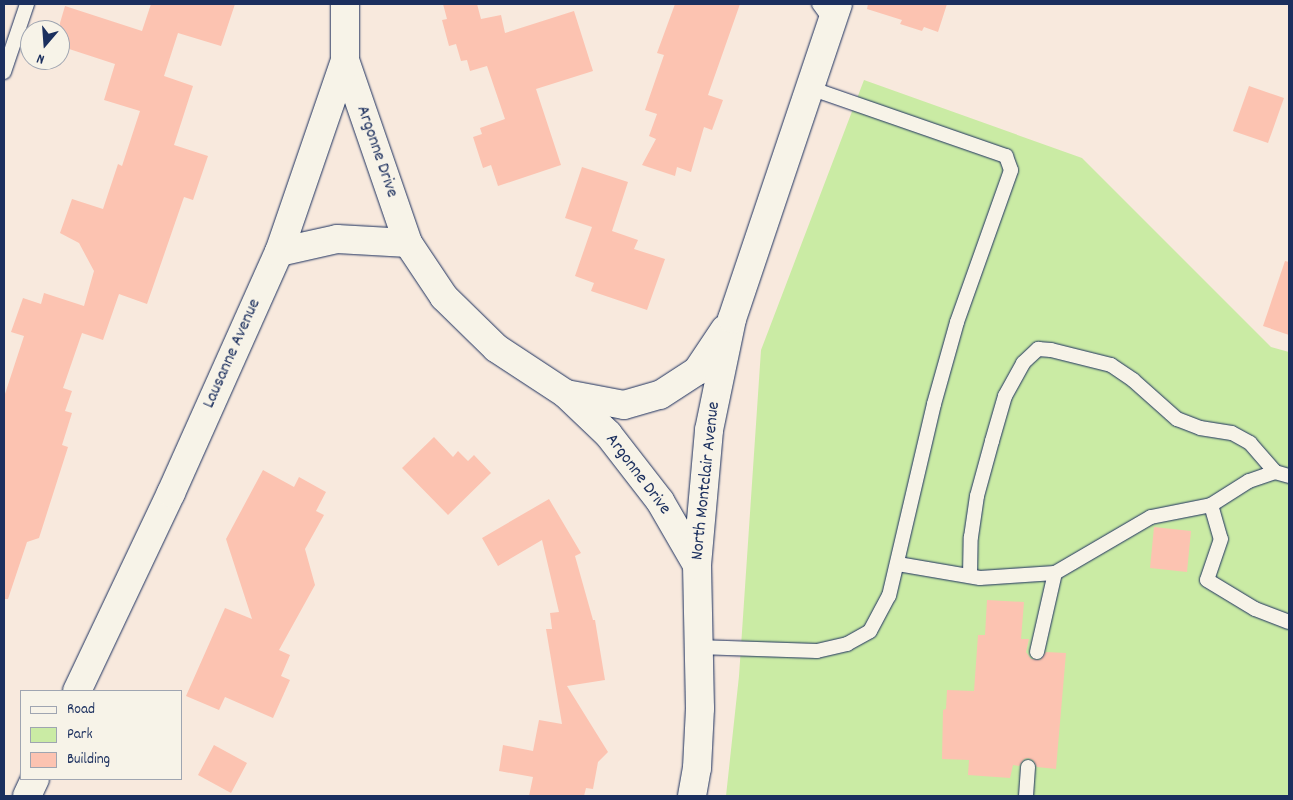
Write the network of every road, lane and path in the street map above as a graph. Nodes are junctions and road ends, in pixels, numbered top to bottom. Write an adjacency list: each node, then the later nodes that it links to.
1 (27, 4): 5 (lane)
2 (345, 4): 4 (street, Lausanne Avenue)
3 (830, 10): 6 (street, North Montclair Avenue)
4 (345, 60): 7 (street, Argonne Drive); 8 (street, Lausanne Avenue)
5 (4, 72)
6 (810, 88): 9 (street, North Montclair Avenue); 14 (lane)
7 (408, 243): 8 (street); 10 (street, Argonne Drive)
8 (279, 252): 21 (street, Lausanne Avenue)
9 (732, 319): 10 (street, Argonne Drive); 15 (street, North Montclair Avenue)
10 (566, 394): 15 (street, Argonne Drive)
11 (1275, 472): 12 (lane); 13 (lane); 17 (lane)
12 (1289, 476)
13 (1212, 506): 16 (lane); 18 (lane)
14 (898, 564): 17 (lane); 19 (lane)
15 (698, 565): 19 (street, North Montclair Avenue)
16 (1055, 573): 17 (lane); 20 (lane)
17 (970, 576)
18 (1289, 622)
19 (698, 647): 25 (street, North Montclair Avenue)
20 (1037, 652)
21 (77, 690)
22 (1028, 766): 26 (lane)
23 (35, 780): 24 (street)
24 (27, 796)
25 (692, 796)
26 (1026, 796)

